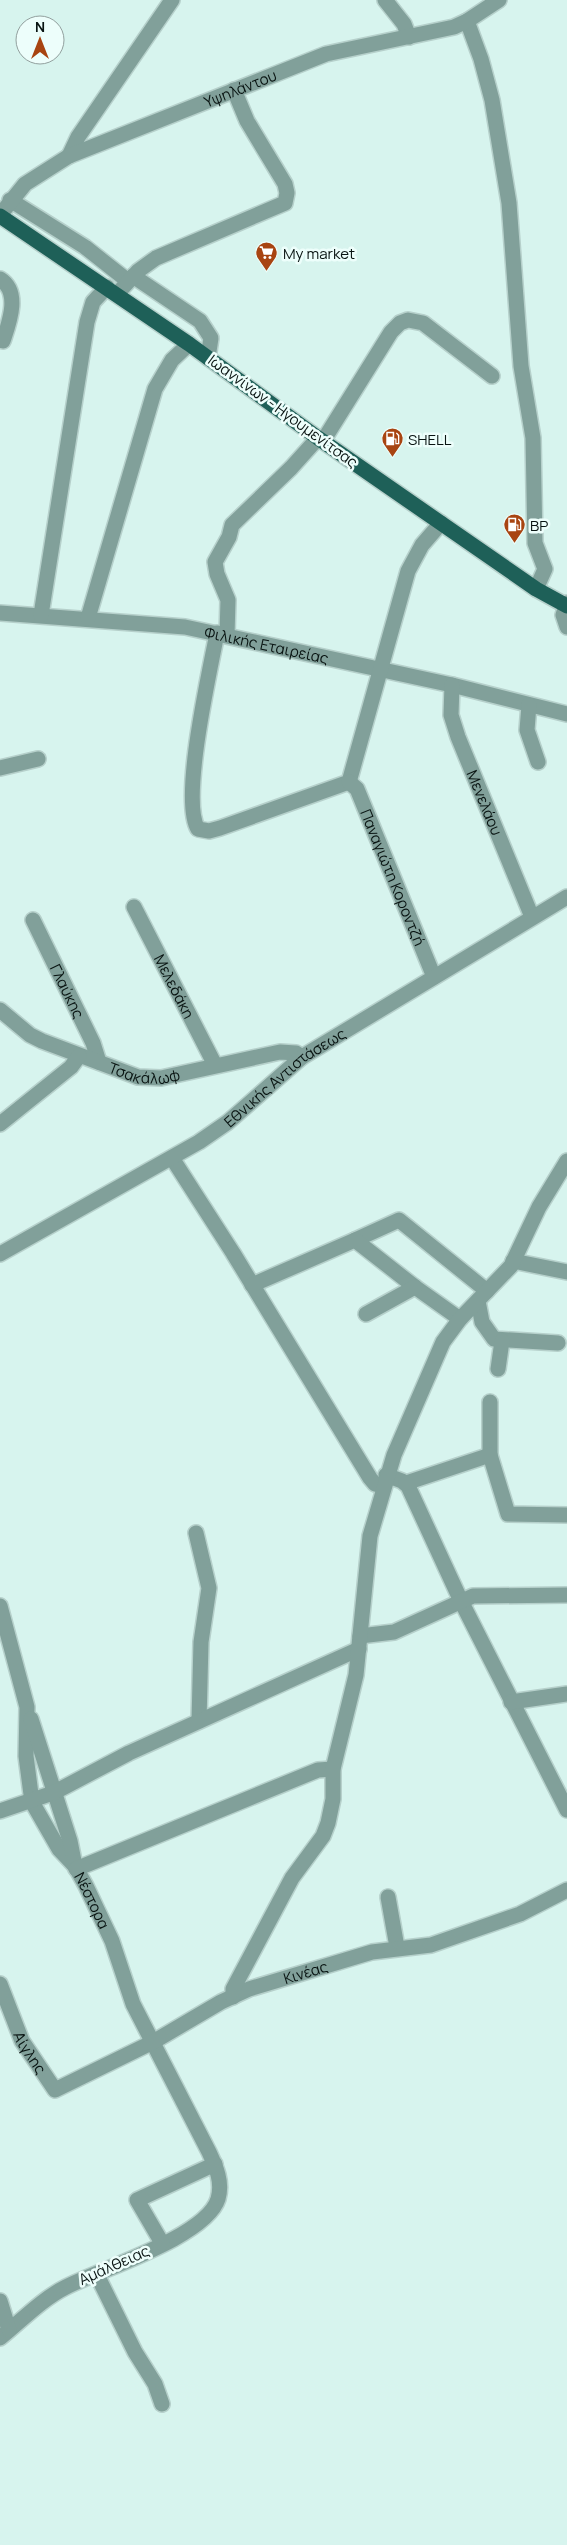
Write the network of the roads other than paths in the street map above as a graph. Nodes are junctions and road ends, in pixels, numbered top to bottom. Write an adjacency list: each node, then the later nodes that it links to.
1 (172, 0): 7 (street)
2 (499, 0): 4 (street, Υψηλάντου)
3 (384, 1): 5 (street)
4 (473, 11): 5 (street, Υψηλάντου); 19 (street)
5 (408, 37): 6 (street, Υψηλάντου)
6 (234, 90): 7 (street, Υψηλάντου); 10 (street)
7 (69, 156): 8 (street, Υψηλάντου)
8 (10, 200): 9 (street, Υψηλάντου); 10 (street)
9 (0, 216): 12 (main road, Ιωαννίνων - Ηγουμενίτσας)
10 (131, 278): 12 (street); 15 (street)
11 (0, 279): 13 (street)
12 (112, 291): 14 (main road, Ιωαννίνων - Ηγουμενίτσας); 22 (street)
13 (3, 341)
14 (190, 344): 15 (main road, Ιωαννίνων - Ηγουμενίτσας); 23 (street)
15 (208, 358): 17 (main road, Ιωαννίνων - Ηγουμενίτσας)
16 (492, 376): 17 (street)
17 (320, 439): 18 (main road, Ιωαννίνων - Ηγουμενίτσας); 25 (street)
18 (441, 523): 19 (main road, Ιωαννίνων - Ηγουμενίτσας); 26 (street)
19 (536, 589): 20 (main road, Ιωαννίνων - Ηγουμενίτσας)
20 (567, 605): 24 (street)
21 (0, 613): 22 (street, Φιλικής Εταιρείας)
22 (41, 615): 23 (street, Φιλικής Εταιρείας)
23 (88, 618): 25 (street, Φιλικής Εταιρείας)
24 (567, 627)
25 (222, 634): 26 (street, Φιλικής Εταιρείας); 33 (street)
26 (382, 670): 27 (street, Φιλικής Εταιρείας); 33 (street)
27 (452, 685): 28 (street, Φιλικής Εταιρείας); 36 (street, Μενελάου)
28 (529, 705): 29 (street, Φιλικής Εταιρείας); 31 (street)
29 (567, 714)
30 (38, 759): 32 (street)
31 (538, 762)
32 (0, 768)
33 (349, 782): 38 (street, Παναγιώτη Κοροντζή)
34 (567, 896): 36 (street, Εθνικής Αντιστάσεως)
35 (134, 907): 43 (street, Μελεδάκη)
36 (532, 917): 38 (street, Εθνικής Αντιστάσεως)
37 (33, 920): 42 (street, Γλαύκης)
38 (434, 977): 41 (street, Εθνικής Αντιστάσεως)
39 (0, 1010): 40 (street, Τσακάλωφ)
40 (79, 1056): 42 (street, Τσακάλωφ); 44 (street)
41 (302, 1057): 43 (street, Τσακάλωφ); 45 (street, Εθνικής Αντιστάσεως)
42 (99, 1062): 43 (street, Τσακάλωφ)
43 (216, 1065)
44 (0, 1124)
45 (172, 1158): 48 (street, Εθνικής Αντιστάσεως); 51 (street)
46 (567, 1161): 49 (street)
47 (355, 1240): 51 (street); 52 (street); 53 (street)
48 (0, 1254)
49 (513, 1261): 50 (street); 53 (street)
50 (567, 1272)
51 (252, 1285): 61 (street)
52 (415, 1288): 54 (street); 55 (street)
53 (483, 1296): 55 (street); 56 (street)
54 (366, 1314)
55 (460, 1319): 61 (street)
56 (502, 1342): 57 (street); 58 (street)
57 (558, 1343)
58 (498, 1369)
59 (490, 1402): 60 (street)
60 (490, 1455): 62 (street); 63 (street)
61 (385, 1480): 62 (street); 68 (street)
62 (406, 1483): 66 (street)
63 (567, 1515)
64 (196, 1533): 72 (street)
65 (567, 1595): 66 (street)
66 (461, 1601): 68 (street); 70 (street)
67 (0, 1606): 71 (street, Νέστορα)
68 (359, 1643): 72 (street); 73 (street)
69 (567, 1694): 70 (street)
70 (511, 1702): 76 (street)
71 (27, 1707): 74 (street); 75 (street, Νέστορα)
72 (198, 1721): 74 (street)
73 (333, 1769): 78 (street); 83 (street)
74 (53, 1793): 75 (street); 78 (street)
75 (32, 1802): 77 (street); 78 (street, Νέστορα)
76 (567, 1810)
77 (0, 1811)
78 (75, 1867): 84 (street, Νέστορα)
79 (567, 1890): 81 (street, Κινέας)
80 (388, 1897): 81 (street)
81 (397, 1947): 83 (street, Κινέας)
82 (0, 1984): 85 (street, Αίγλης)
83 (233, 1997): 84 (street, Κινέας)
84 (153, 2042): 85 (street, Κινέας); 86 (street, Νέστορα)
85 (55, 2090)
86 (214, 2164): 87 (street, Νέστορα); 88 (street)
87 (220, 2190): 88 (street, Αμάλθειας)
88 (162, 2243): 89 (street, Αμάλθειας)
89 (97, 2275): 91 (street, Αμάλθειας); 92 (street)
90 (0, 2301): 91 (street)
91 (4, 2334)
92 (162, 2404)

